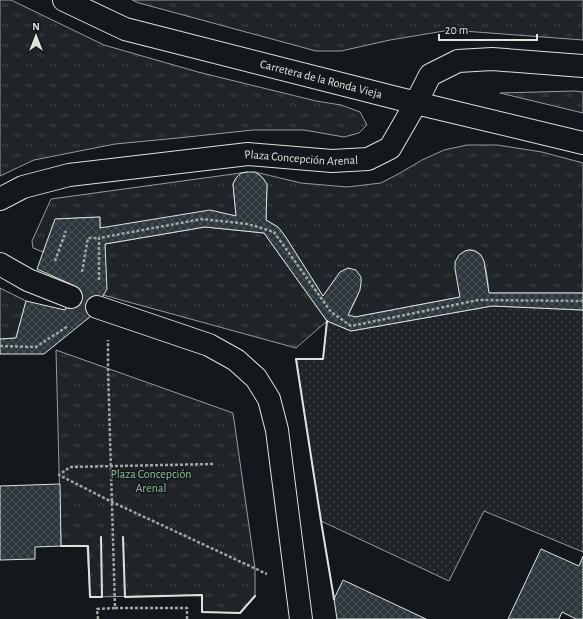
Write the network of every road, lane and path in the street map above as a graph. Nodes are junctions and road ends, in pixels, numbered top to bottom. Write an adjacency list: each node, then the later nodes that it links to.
1 (64, 0): 3 (street, Carretera de la Ronda Vieja)
2 (583, 66): 3 (street, Plaza Concepción Arenal)
3 (416, 103): 4 (street, Carretera de la Ronda Vieja); 5 (street, Plaza Concepción Arenal)
4 (583, 143)
5 (0, 199)
6 (66, 231): 9 (path)
7 (99, 238): 10 (path); 11 (path); 13 (path)
8 (0, 264): 12 (street)
9 (53, 266)
10 (80, 278)
11 (98, 296): 24 (street)
12 (71, 297)
13 (583, 301)
14 (72, 324): 15 (path)
15 (0, 346)
16 (108, 369): 18 (path)
17 (213, 464): 18 (path)
18 (111, 466): 19 (path); 19 (path)
19 (112, 502): 20 (path); 21 (path)
20 (268, 574)
21 (115, 608): 22 (path); 23 (path)
22 (98, 619)
23 (187, 619)
24 (301, 619)

